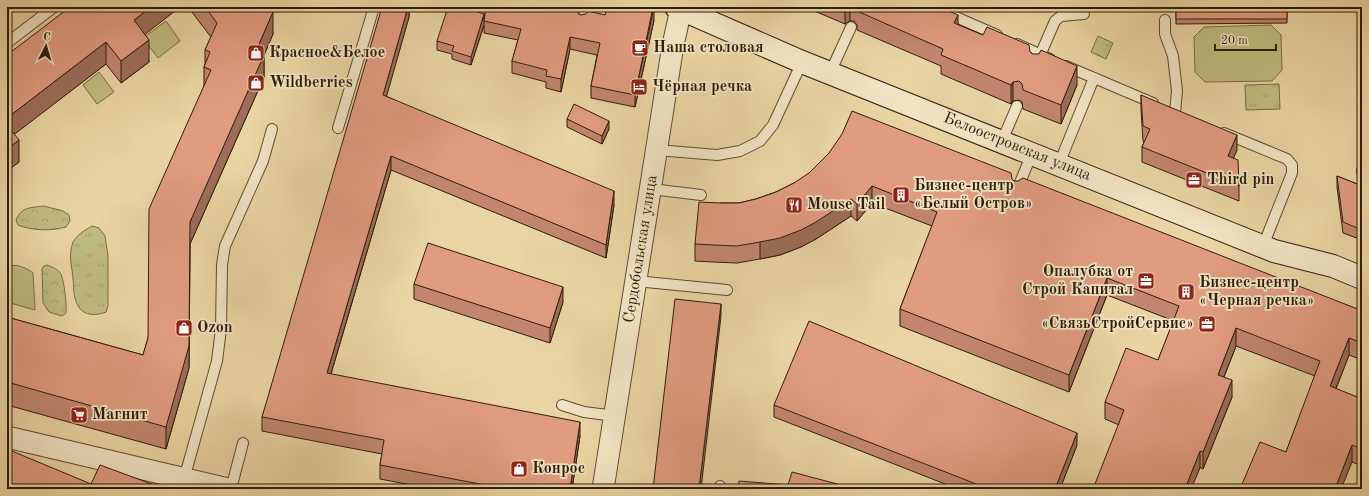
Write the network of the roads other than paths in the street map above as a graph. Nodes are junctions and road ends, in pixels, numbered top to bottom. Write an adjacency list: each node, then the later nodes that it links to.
1 (54, 7): 10 (lane)
2 (374, 7): 17 (lane)
3 (588, 7): 8 (lane)
4 (933, 7): 11 (lane)
5 (679, 8): 12 (main road, Белоостровская улица); 21 (street, Сердобольская улица)
6 (1084, 14): 11 (lane)
7 (1165, 20): 15 (lane)
8 (582, 21)
9 (851, 27): 14 (lane)
10 (7, 43)
11 (1040, 54): 13 (lane); 15 (lane)
12 (802, 62): 14 (main road, Белоостровская улица); 21 (lane)
13 (1035, 67)
14 (830, 73): 20 (main road, Белоостровская улица)
15 (1094, 78): 23 (lane)
16 (1018, 106): 20 (lane)
17 (338, 128)
18 (272, 129): 35 (lane)
19 (1215, 129): 27 (lane)
20 (1002, 141): 22 (main road, Белоостровская улица)
21 (657, 150): 24 (street, Сердобольская улица)
22 (1032, 153): 23 (main road, Белоостровская улица); 25 (lane)
23 (1059, 164): 27 (main road, Белоостровская улица)
24 (651, 189): 26 (lane); 29 (street, Сердобольская улица)
25 (1017, 192)
26 (701, 195)
27 (1263, 246): 28 (main road, Белоостровская улица)
28 (1362, 278)
29 (636, 281): 30 (lane); 32 (street, Сердобольская улица)
30 (727, 290)
31 (562, 405): 32 (lane)
32 (615, 416): 37 (street, Сердобольская улица)
33 (7, 437): 35 (street)
34 (243, 443): 36 (lane)
35 (184, 479): 36 (street)
36 (219, 488)
37 (603, 489)

